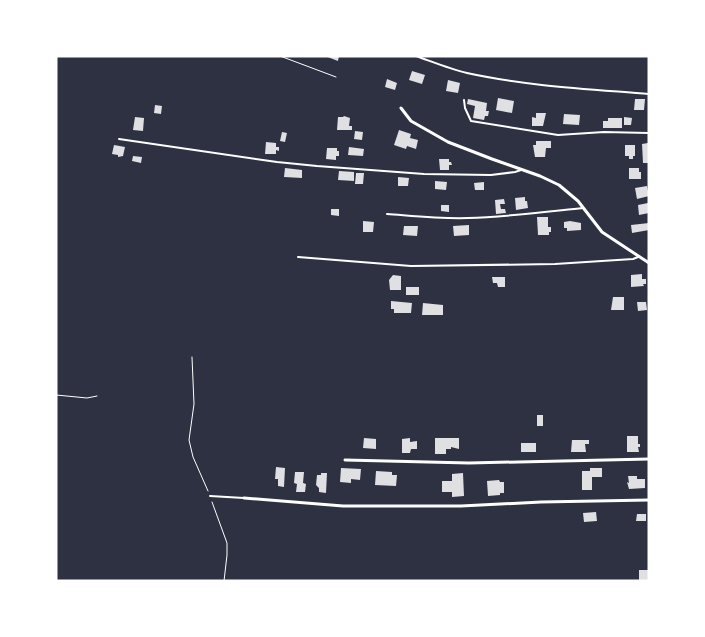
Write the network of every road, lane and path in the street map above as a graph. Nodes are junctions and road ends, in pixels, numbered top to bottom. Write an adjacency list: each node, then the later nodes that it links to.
1 (280, 56): 3 (path)
2 (416, 56): 4 (lane)
3 (336, 77)
4 (649, 94)
5 (464, 100): 7 (lane)
6 (401, 108): 9 (street)
7 (649, 133)
8 (119, 139): 9 (lane)
9 (522, 169): 10 (street)
10 (583, 208): 11 (lane); 13 (street)
11 (387, 214)
12 (298, 257): 13 (lane)
13 (639, 257): 14 (street)
14 (649, 263)
15 (192, 357): 20 (path)
16 (56, 395): 17 (path)
17 (97, 396)
18 (345, 460): 19 (street)
19 (649, 460)
20 (210, 496): 21 (lane); 23 (path)
21 (244, 498): 22 (street)
22 (649, 500)
23 (224, 581)

